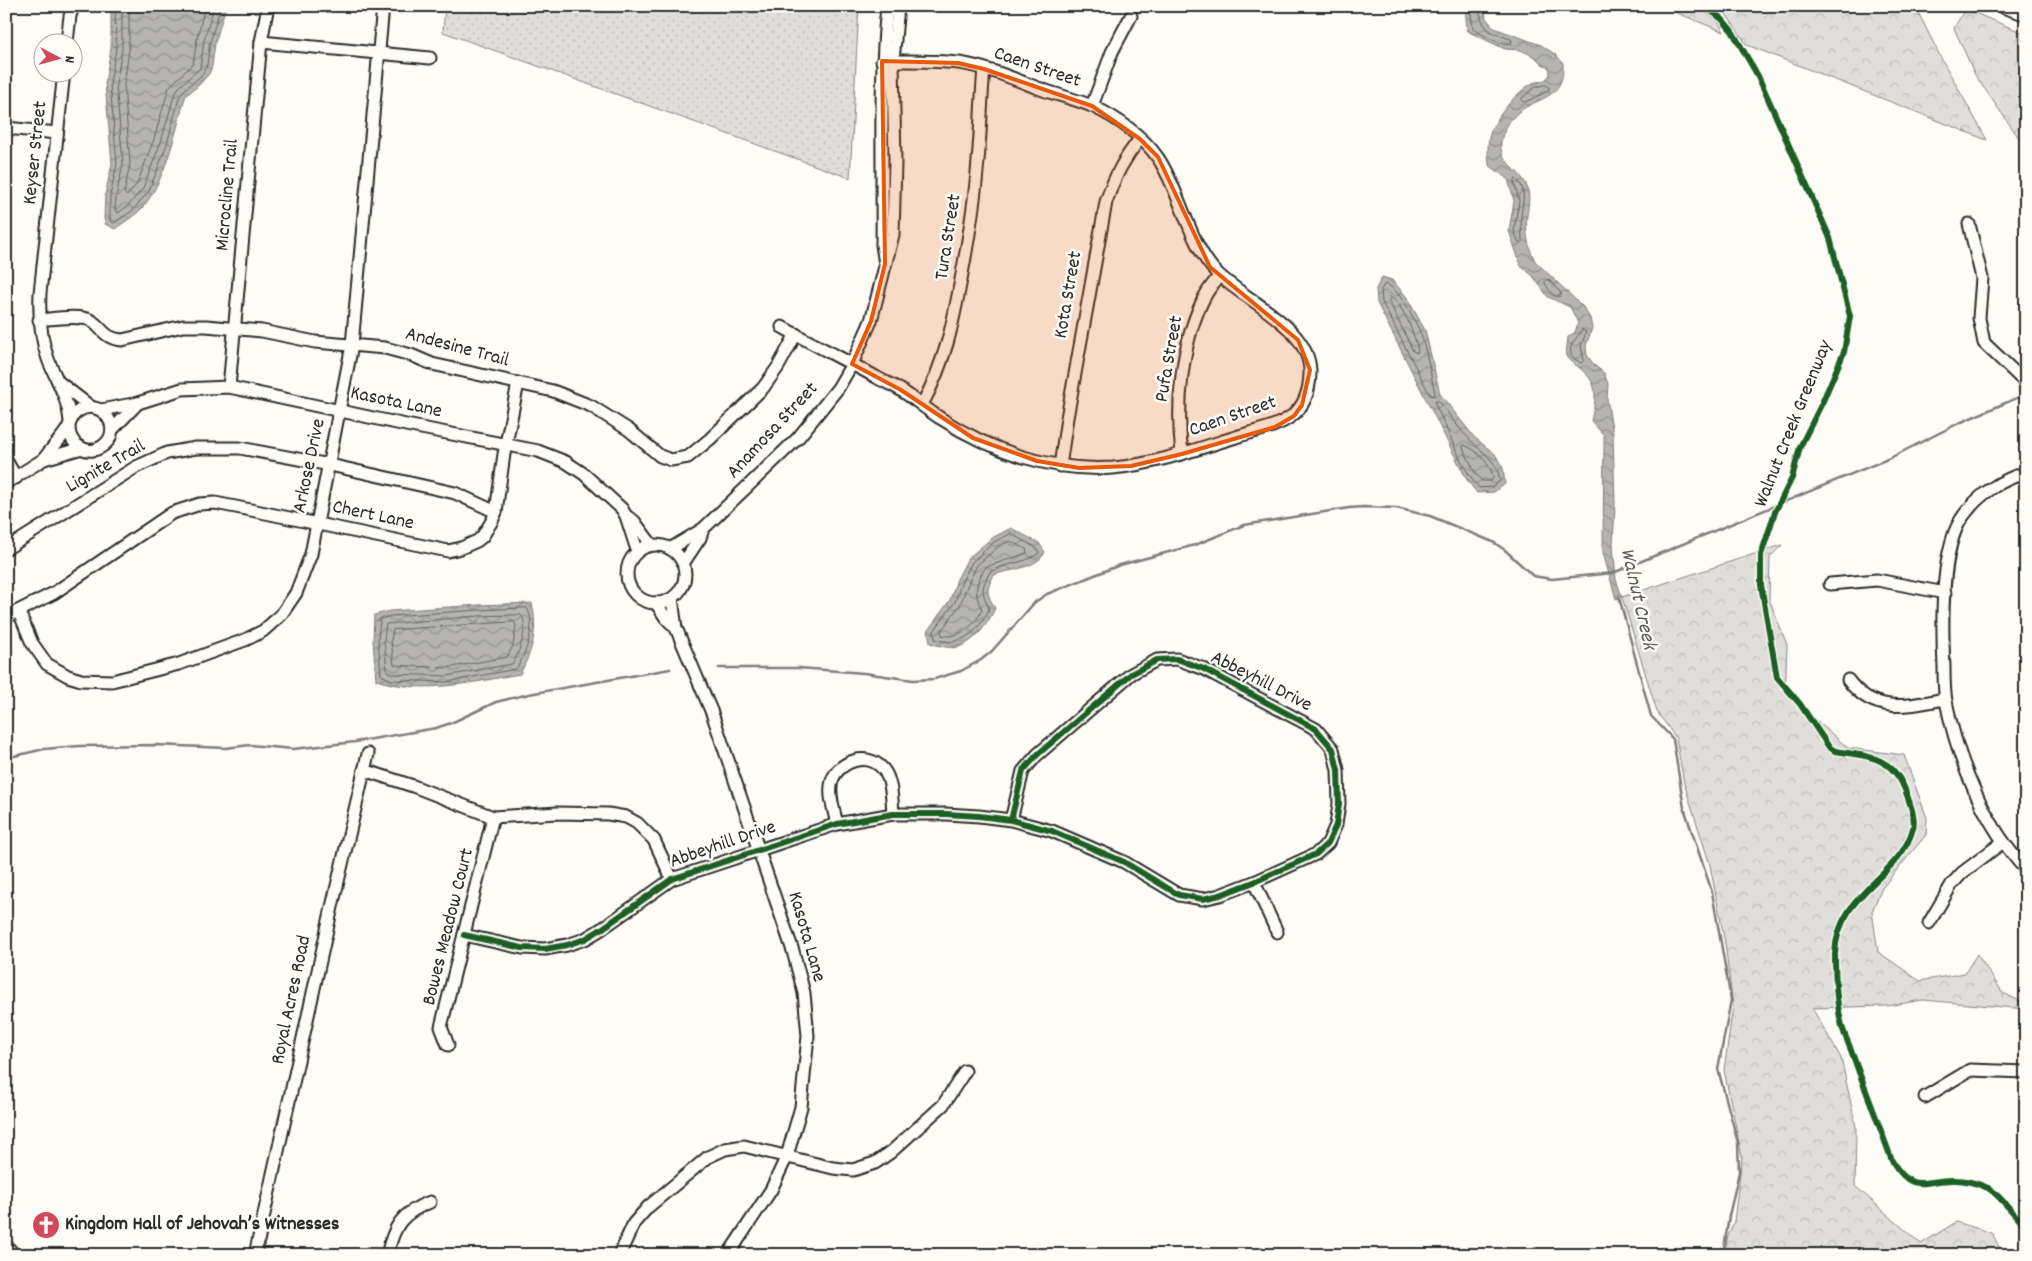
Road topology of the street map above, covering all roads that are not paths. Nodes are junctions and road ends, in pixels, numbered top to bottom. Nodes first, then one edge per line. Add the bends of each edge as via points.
1 (268, 6) edge
2 (383, 6) edge
3 (887, 6) edge
4 (898, 6) edge
5 (2004, 6) edge
6 (70, 9) edge
7 (2026, 14) edge
8 (1131, 16) dead end
9 (68, 32) edge
10 (261, 42) junction
11 (379, 54) junction
12 (430, 58) dead end
13 (888, 61) junction
14 (984, 69) junction
15 (63, 82) edge
16 (1092, 106) junction
17 (6, 128) edge
18 (57, 133) junction
19 (1140, 139) junction
20 (1968, 224) dead end
21 (1219, 276) junction
22 (40, 320) junction
23 (782, 327) dead end
24 (235, 329) junction
25 (796, 334) junction
26 (352, 345) junction
27 (852, 364) junction
28 (60, 383) junction
29 (2026, 383) edge
30 (518, 384) junction
31 (229, 387) junction
32 (138, 403) junction
33 (922, 405) junction
34 (96, 408) junction
35 (340, 411) junction
36 (70, 424) junction
37 (112, 430) junction
38 (506, 443) junction
39 (82, 448) junction
40 (1182, 454) junction
41 (44, 459) junction
42 (6, 460) edge
43 (330, 465) junction
44 (1060, 466) junction
45 (2026, 473) edge
46 (11, 481) edge
47 (496, 512) junction
48 (626, 516) junction
49 (317, 524) junction
50 (703, 529) junction
51 (651, 544) junction
52 (6, 549) edge
53 (670, 549) junction
54 (637, 550) junction
55 (684, 562) junction
56 (1830, 584) dead end
57 (1945, 593) junction
58 (672, 599) junction
59 (656, 603) junction
60 (19, 612) junction
61 (6, 616) edge
62 (676, 628) junction
63 (1848, 680) dead end
64 (1945, 699) junction
65 (368, 754) dead end
66 (364, 770) junction
67 (893, 814) junction
68 (494, 817) junction
69 (1011, 820) junction
70 (837, 824) junction
71 (2003, 842) junction
72 (759, 849) junction
73 (2026, 870) edge
74 (672, 879) junction
75 (1254, 882) junction
76 (1929, 923) dead end
77 (1277, 932) dead end
78 (464, 935) junction
79 (448, 1045) dead end
80 (965, 1071) dead end
81 (2026, 1072) edge
82 (1924, 1097) dead end
83 (787, 1156) junction
84 (430, 1202) dead end
85 (6, 1245) edge
86 (14, 1255) edge
87 (255, 1255) edge
88 (387, 1255) edge
89 (619, 1255) edge
90 (728, 1255) edge

1 - 10 street, Microcline Trail
2 - 11 street, Arkose Drive
3 - 13 street, Anamosa Street
4 - 13 street, Anamosa Street
5 - 7 main road
6 - 9 street
8 - 16 street via 1112,52
10 - 11 street
10 - 24 street, Microcline Trail
11 - 12 street
11 - 26 street, Arkose Drive
13 - 14 street, Caen Street via 958,63
13 - 27 street, Anamosa Street via 895,162 893,235 871,321
14 - 16 street, Caen Street
14 - 33 street, Tura Street via 973,216 955,312 939,370
15 - 18 street, Keyser Street
16 - 19 street, Caen Street
17 - 18 street
18 - 22 street, Keyser Street
19 - 21 street, Caen Street via 1158,157 1204,256
19 - 44 street, Kota Street via 1122,162 1106,202
20 - 29 street via 1982,278 1978,318 1984,344
21 - 40 street, Pufa Street via 1203,299 1193,322 1179,401
21 - 40 street, Caen Street via 1283,324 1298,340 1308,356 1309,387 1294,416 1275,427
22 - 24 street, Andesine Trail via 79,318 92,321 99,330 122,340 183,326
22 - 28 street, Keyser Street via 45,348
23 - 25 street, Caen Street
24 - 26 street, Andesine Trail
24 - 31 street, Microcline Trail
25 - 27 street, Caen Street
25 - 30 street, Andesine Trail via 763,388 688,457 672,460 660,456 623,426 591,406
26 - 30 street, Andesine Trail via 385,348 432,364
26 - 35 street, Arkose Drive
27 - 33 street, Caen Street
27 - 50 street, Anamosa Street via 820,413 798,438
28 - 34 street, Keyser Street
28 - 36 street, Keyser Street via 69,409
30 - 38 street, Chert Lane
31 - 32 street, Kasota Lane via 182,389
31 - 35 street, Kasota Lane
32 - 34 street, Kasota Lane
32 - 37 street, Kasota Lane
33 - 44 street, Caen Street via 973,438 1005,451
34 - 36 street, Kasota Lane via 78,411
34 - 37 street via 109,418
35 - 38 street, Kasota Lane
35 - 43 street, Arkose Drive
36 - 39 street via 71,437
36 - 41 street, Kasota Lane
37 - 39 street, Kasota Lane via 108,441 99,448
38 - 47 street, Chert Lane
38 - 48 street, Kasota Lane via 538,450 566,462 593,481
39 - 41 street, Kasota Lane
40 - 44 street, Caen Street via 1112,468
41 - 46 street, Kasota Lane
42 - 46 street
43 - 47 street, Lignite Trail via 455,493
43 - 49 street, Arkose Drive
43 - 52 street, Lignite Trail via 240,448 196,448 168,453 136,467
45 - 57 street via 1995,486 1964,515 1953,539
47 - 49 street, Chert Lane via 482,537 470,545 448,551
48 - 51 street, Kasota Lane via 634,521
48 - 54 street, Kasota Lane
49 - 60 street, Chert Lane via 215,504 172,512 54,593
49 - 60 street, Arkose Drive via 304,576 281,615 263,631 245,640 179,664 112,681 88,681 68,676 39,655
50 - 53 street, Anamosa Street
50 - 55 street, Anamosa Street
51 - 53 street
51 - 54 street
53 - 55 street
54 - 59 street via 628,563 630,588 634,595
55 - 58 street via 681,589
56 - 57 street via 1877,580
57 - 64 street
58 - 59 street
58 - 62 street, Kasota Lane
59 - 62 street, Kasota Lane
60 - 61 street, Chert Lane
62 - 72 street, Kasota Lane via 712,713
63 - 64 street via 1855,689 1883,705 1907,706
64 - 71 street via 1972,785
65 - 66 street, Royal Acres Road
66 - 68 street
66 - 87 street, Royal Acres Road
67 - 69 street, Abbeyhill Drive via 946,814
67 - 70 street, Abbeyhill Drive
67 - 70 street via 889,781 883,768 861,760 847,763 837,770 831,782
68 - 74 street via 557,813 626,817 654,840
68 - 78 street, Bowes Meadow Court
69 - 75 street, Abbeyhill Drive via 1088,845 1179,895 1202,899
69 - 75 street, Abbeyhill Drive via 1023,771 1037,755 1131,674 1157,660 1178,659 1204,669 1316,729 1334,749 1339,804 1336,825 1328,842 1316,854
70 - 72 street, Abbeyhill Drive
71 - 73 street
71 - 76 street via 1962,872
72 - 74 street, Abbeyhill Drive
72 - 83 street, Kasota Lane via 793,951 804,993 808,1036 801,1107
74 - 78 street, Abbeyhill Drive via 603,928 567,945 545,949 522,948
75 - 77 street
78 - 79 street, Bowes Meadow Court via 441,1027
80 - 83 street via 943,1105 875,1163 853,1170
81 - 82 street via 1970,1070
83 - 89 street via 744,1146 725,1149 708,1157 648,1206 634,1223
83 - 90 street, Kasota Lane via 771,1190
84 - 88 street via 414,1208 397,1225
85 - 86 street

